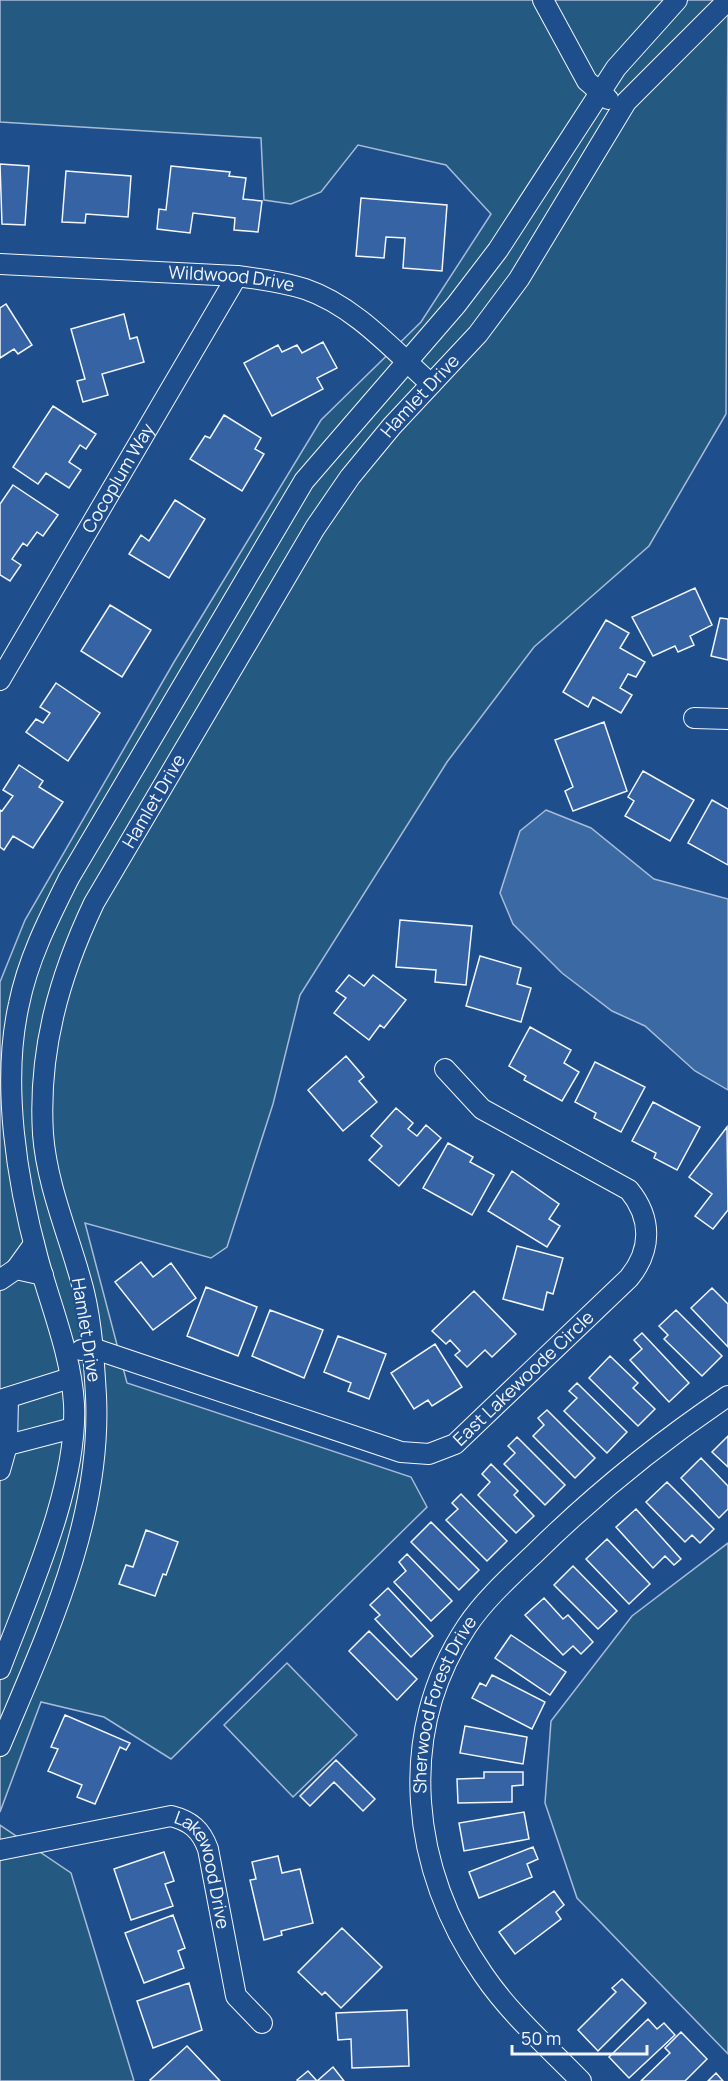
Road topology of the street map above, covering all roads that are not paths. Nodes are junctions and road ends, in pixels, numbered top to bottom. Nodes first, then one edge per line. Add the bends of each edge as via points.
1 (543, 0) edge
2 (677, 0) edge
3 (728, 0) edge
4 (599, 93) junction
5 (622, 109) junction
6 (0, 264) edge
7 (237, 276) junction
8 (406, 362) junction
9 (431, 384) junction
10 (0, 680) edge
11 (694, 718) dead end
12 (728, 719) edge
13 (445, 1069) dead end
14 (34, 1244) junction
15 (16, 1269) junction
16 (43, 1275) junction
17 (0, 1280) edge
18 (92, 1348) junction
19 (66, 1351) junction
20 (70, 1378) junction
21 (728, 1396) edge
22 (4, 1399) edge
23 (73, 1428) junction
24 (4, 1446) edge
25 (0, 1470) edge
26 (0, 1669) edge
27 (0, 1746) edge
28 (0, 1850) edge
29 (262, 2023) dead end
30 (581, 2081) edge

1 - 4 street via 587,81
2 - 4 street, Hamlet Drive via 616,68
3 - 5 street, Hamlet Drive
4 - 5 street
4 - 8 street, Hamlet Drive via 498,250
5 - 9 street, Hamlet Drive via 519,279 478,334
6 - 7 street, Wildwood Drive
7 - 8 street, Wildwood Drive via 274,281 334,302
7 - 10 street, Cocoplum Way
8 - 9 street, Wildwood Drive
8 - 14 street, Hamlet Drive via 304,481 69,878 40,937 18,1004 12,1076 15,1147
9 - 18 street, Hamlet Drive via 350,477 315,528 94,903 71,952 53,1010 43,1073 43,1136 55,1194 84,1293
11 - 12 street
13 - 18 street, East Lakewoode Circle via 482,1109 629,1190 644,1213 647,1227 644,1254 629,1278 455,1444 429,1454 401,1452
14 - 15 street
14 - 16 street, Hamlet Drive
15 - 16 street
15 - 17 street
16 - 19 street, Hamlet Drive
18 - 19 street, East Lakewoode Circle
18 - 27 street, Hamlet Drive via 96,1407 89,1502 75,1556
19 - 20 street, Hamlet Drive
20 - 22 street
20 - 23 street, Hamlet Drive
21 - 30 street, Sherwood Forest Drive via 678,1430 583,1507 473,1617 446,1661 425,1722 419,1800 428,1855 442,1897 483,1974
22 - 24 street
23 - 24 street
23 - 26 street, Hamlet Drive via 59,1501
24 - 25 street
28 - 29 street, Lakewood Drive via 171,1816 184,1819 203,1837 208,1849 236,1996

